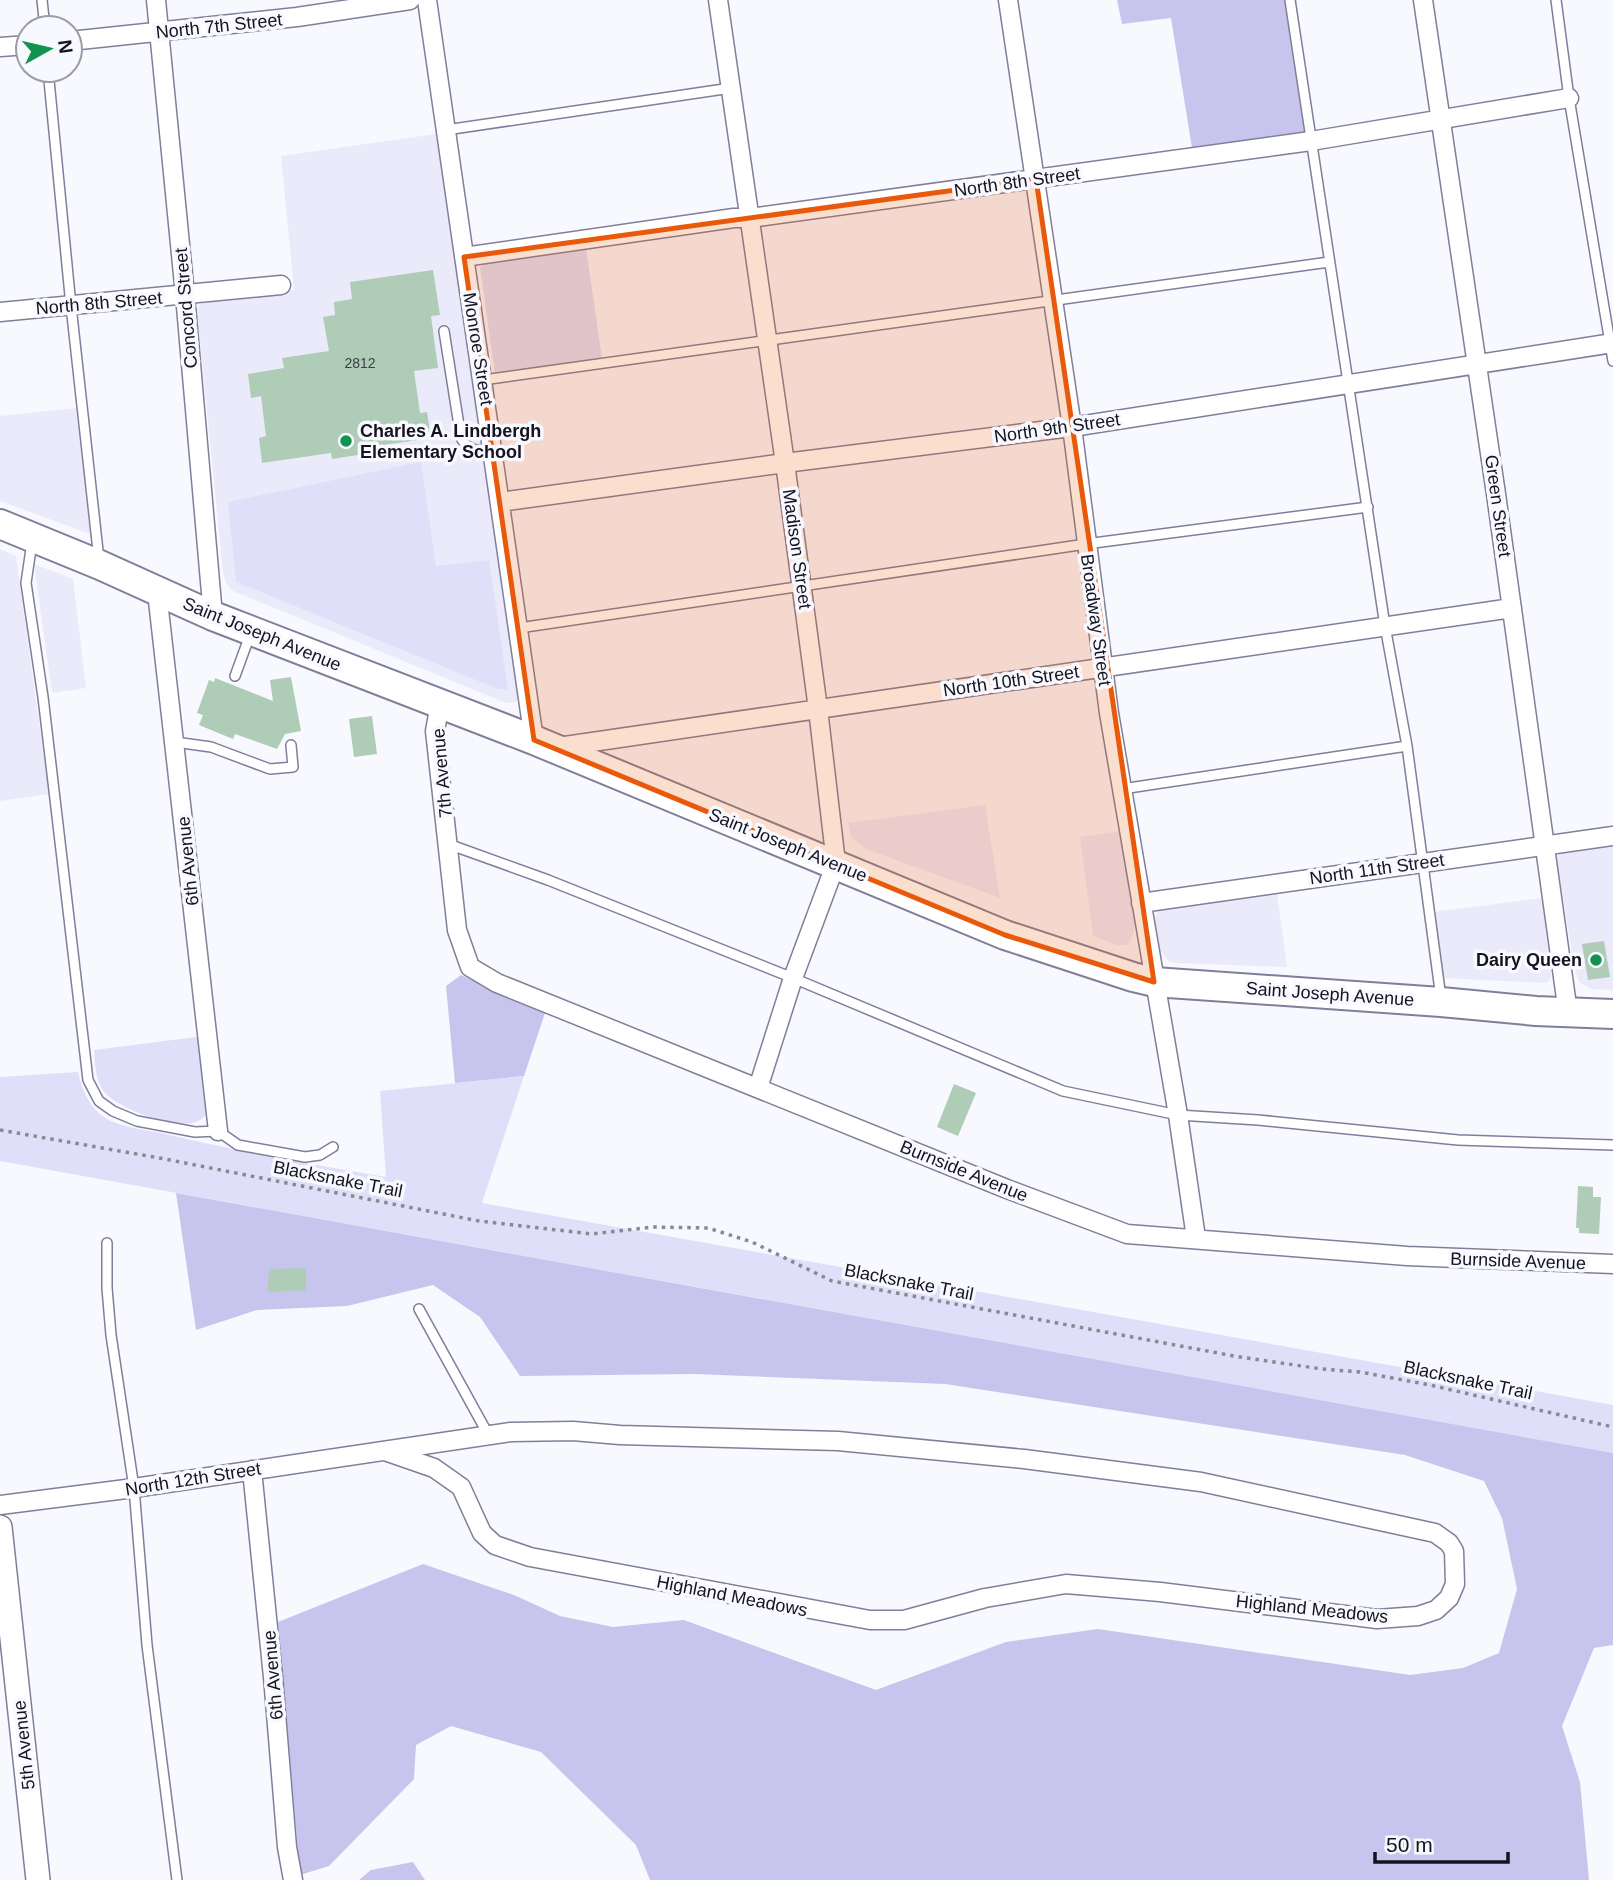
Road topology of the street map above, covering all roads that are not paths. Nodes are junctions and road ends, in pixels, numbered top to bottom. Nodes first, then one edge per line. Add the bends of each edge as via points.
1 (156, 0) edge
2 (410, 0) edge
3 (427, 0) edge
4 (718, 0) edge
5 (1008, 0) edge
6 (1290, 0) edge
7 (1423, 0) edge
8 (1556, 0) edge
9 (159, 33) junction
10 (84, 40) edge
11 (49, 84) edge
12 (731, 88) junction
13 (1569, 98) junction
14 (1440, 120) junction
15 (446, 130) junction
16 (1311, 141) junction
17 (1036, 179) junction
18 (750, 218) junction
19 (464, 257) junction
20 (1329, 262) junction
21 (281, 285) dead end
22 (185, 295) junction
23 (1054, 300) junction
24 (71, 306) junction
25 (0, 312) edge
26 (444, 331) dead end
27 (768, 340) junction
28 (1612, 349) edge
29 (1476, 363) junction
30 (483, 380) junction
31 (1348, 383) junction
32 (1072, 427) junction
33 (493, 450) junction
34 (785, 463) junction
35 (500, 502) junction
36 (1368, 507) junction
37 (0, 524) edge
38 (32, 538) junction
39 (1086, 544) junction
40 (100, 565) junction
41 (802, 586) junction
42 (158, 592) junction
43 (1512, 608) junction
44 (213, 616) junction
45 (1385, 626) junction
46 (519, 628) junction
47 (252, 631) junction
48 (1103, 667) junction
49 (235, 676) dead end
50 (440, 703) junction
51 (818, 709) junction
52 (175, 742) junction
53 (542, 744) junction
54 (291, 745) dead end
55 (1407, 746) junction
56 (1122, 789) junction
57 (1613, 836) edge
58 (448, 844) junction
59 (1545, 845) junction
60 (1421, 862) junction
61 (836, 863) junction
62 (1141, 903) junction
63 (793, 978) junction
64 (1154, 982) junction
65 (1441, 1002) junction
66 (1568, 1013) junction
67 (1613, 1014) edge
68 (758, 1088) junction
69 (1178, 1115) junction
70 (218, 1131) junction
71 (1613, 1145) edge
72 (333, 1147) dead end
73 (1196, 1238) junction
74 (107, 1243) dead end
75 (1613, 1264) edge
76 (419, 1309) dead end
77 (489, 1436) junction
78 (385, 1451) junction
79 (252, 1470) junction
80 (134, 1488) junction
81 (0, 1505) edge
82 (0, 1527) edge
83 (38, 1880) edge
84 (177, 1880) edge
85 (293, 1880) edge

1 - 9 street, Concord Street
2 - 9 street, North 7th Street
3 - 15 street, Monroe Street
4 - 12 street, Madison Street
5 - 17 street, Broadway Street
6 - 16 lane
7 - 14 street, Green Street
8 - 13 lane
9 - 10 street, North 7th Street
9 - 22 street, Concord Street
11 - 24 lane
12 - 15 lane
12 - 18 street, Madison Street
13 - 14 street, North 8th Street
13 - 28 lane
14 - 16 street, North 8th Street
14 - 29 street, Green Street
15 - 19 street, Monroe Street
16 - 17 street, North 8th Street
16 - 20 lane
17 - 18 street, North 8th Street
17 - 23 street, Broadway Street
18 - 19 street, North 8th Street
18 - 27 street, Madison Street
19 - 30 street, Monroe Street
20 - 23 lane
20 - 31 lane
21 - 22 street, North 8th Street
22 - 24 street, North 8th Street
22 - 44 street, Concord Street
23 - 27 lane
23 - 32 street, Broadway Street
24 - 25 street, North 8th Street
24 - 40 lane
26 - 33 lane via 461,438 475,451
27 - 30 lane
27 - 34 street, Madison Street
28 - 29 street, North 9th Street
29 - 31 street, North 9th Street
29 - 43 street, Green Street
30 - 33 street, Monroe Street
31 - 32 street, North 9th Street
31 - 36 lane
32 - 34 street, North 9th Street
32 - 39 street, Broadway Street
33 - 35 street, Monroe Street
34 - 35 street, North 9th Street
34 - 41 street, Madison Street
35 - 46 street, Monroe Street
36 - 39 lane
36 - 45 lane
37 - 38 main road, Saint Joseph Avenue
38 - 40 main road, Saint Joseph Avenue
38 - 70 lane via 26,583 88,1080 99,1101 137,1121 195,1132
39 - 41 lane
39 - 48 street, Broadway Street
40 - 42 main road, Saint Joseph Avenue
41 - 46 lane
41 - 51 street, Madison Street
42 - 44 main road, Saint Joseph Avenue
42 - 52 street, 6th Avenue
43 - 45 street, North 10th Street
43 - 59 street, Green Street
44 - 47 main road, Saint Joseph Avenue
45 - 48 street, North 10th Street
45 - 55 lane
46 - 53 street, Monroe Street
47 - 49 lane
47 - 50 main road, Saint Joseph Avenue
48 - 51 street, North 10th Street
48 - 56 street, Broadway Street
50 - 53 main road, Saint Joseph Avenue
50 - 58 street, 7th Avenue via 435,731
51 - 53 street, North 10th Street
51 - 61 street, Madison Street
52 - 54 lane via 211,747 270,769 293,767
52 - 70 street, 6th Avenue
53 - 61 main road, Saint Joseph Avenue
55 - 56 lane
55 - 60 lane
56 - 62 street, Broadway Street
57 - 59 street, North 11th Street
58 - 63 lane
58 - 68 street, Burnside Avenue via 457,930 465,957 476,973
59 - 60 street, North 11th Street
59 - 66 street, Green Street
60 - 62 street, North 11th Street
60 - 65 lane
61 - 63 street, Madison Street
61 - 64 main road, Saint Joseph Avenue via 1005,935
62 - 64 street, Broadway Street
63 - 68 street, Madison Street
63 - 69 lane via 1063,1091
64 - 65 main road, Saint Joseph Avenue
64 - 69 street, Broadway Street
65 - 66 main road, Saint Joseph Avenue
66 - 67 main road, Saint Joseph Avenue
68 - 73 street, Burnside Avenue via 1127,1234
69 - 71 lane via 1458,1140
69 - 73 street, Broadway Street
70 - 72 lane via 237,1144 305,1157
73 - 75 street, Burnside Avenue via 1407,1256
74 - 80 lane via 111,1335
76 - 77 lane
77 - 78 street, Highland Meadows
77 - 78 street, Highland Meadows via 573,1431 838,1441 1201,1482 1436,1533 1454,1550 1455,1584 1436,1610 1377,1619 1066,1584 985,1598 904,1620 870,1620 530,1558 495,1545 482,1534 461,1487 434,1468
78 - 79 street, North 12th Street
79 - 80 street, North 12th Street
79 - 85 street, 6th Avenue
80 - 81 street, North 12th Street
80 - 84 lane via 147,1645
82 - 83 street, 5th Avenue

